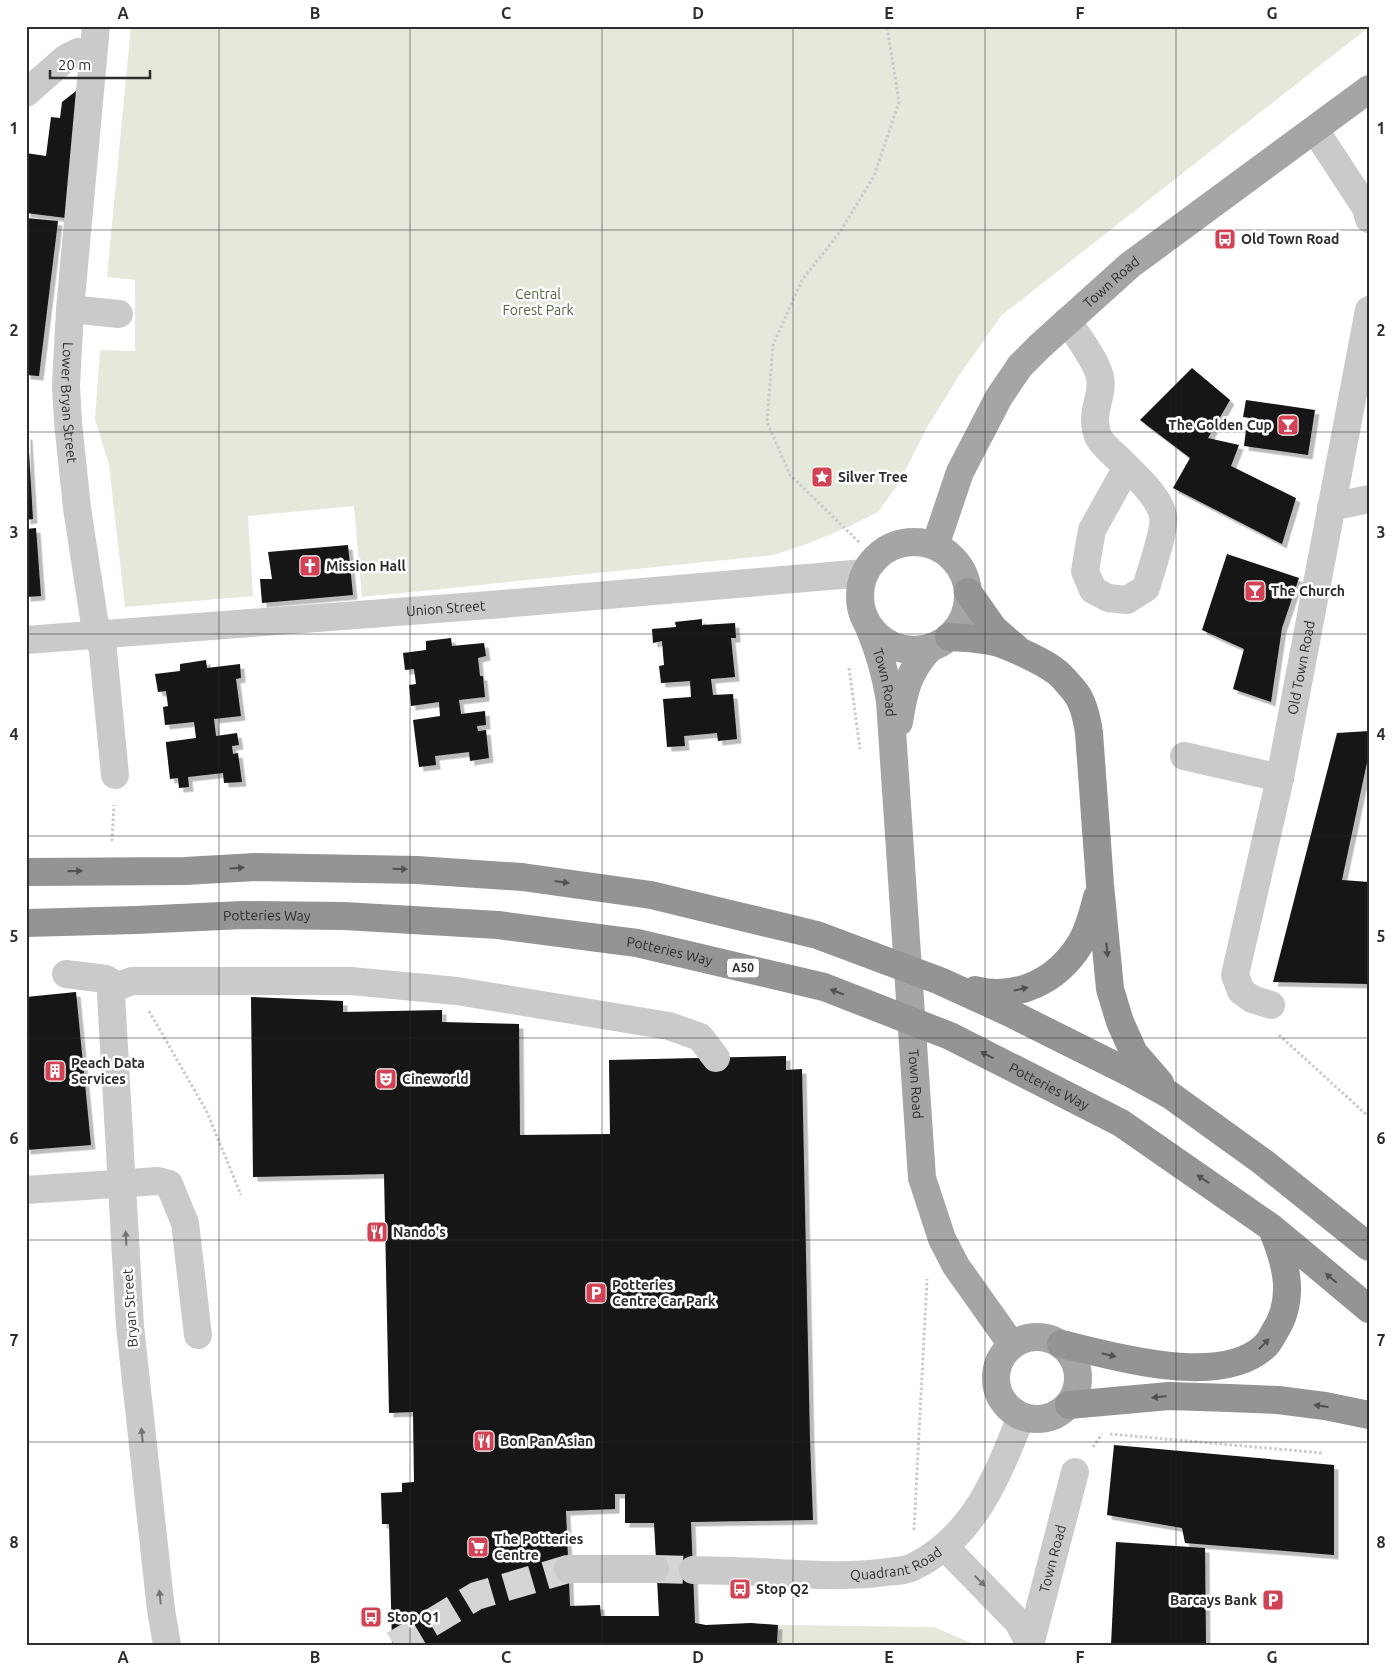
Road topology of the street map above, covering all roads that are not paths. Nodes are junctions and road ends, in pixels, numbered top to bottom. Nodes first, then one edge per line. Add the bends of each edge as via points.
1 (95, 39) edge
2 (1369, 88) edge
3 (26, 93) edge
4 (1315, 130) junction
5 (1369, 219) edge
6 (70, 309) junction
7 (1369, 310) edge
8 (119, 314) dead end
9 (1067, 321) junction
10 (1127, 467) dead end
11 (1369, 499) edge
12 (1331, 507) junction
13 (935, 546) junction
14 (870, 565) junction
15 (968, 592) junction
16 (870, 626) junction
17 (98, 635) junction
18 (26, 640) edge
19 (939, 642) junction
20 (1029, 657) junction
21 (1184, 756) dead end
22 (115, 775) dead end
23 (1280, 778) junction
24 (898, 811) junction
25 (26, 872) edge
26 (1100, 884) junction
27 (26, 923) edge
28 (66, 974) dead end
29 (940, 981) junction
30 (125, 984) junction
31 (1265, 1004) road end
32 (716, 1058) dead end
33 (1170, 1095) junction
34 (123, 1184) junction
35 (26, 1190) edge
36 (1272, 1228) junction
37 (1369, 1247) edge
38 (1369, 1309) edge
39 (198, 1335) dead end
40 (1061, 1344) junction
41 (1012, 1345) junction
42 (1069, 1405) junction
43 (1369, 1415) edge
44 (1021, 1416) junction
45 (1075, 1472) dead end
46 (945, 1547) junction
47 (568, 1569) tunnel mouth
48 (654, 1569) tunnel mouth
49 (693, 1570) tunnel mouth
50 (1030, 1644) edge
51 (168, 1645) edge

1 - 3 street via 66,58
1 - 6 street, Lower Bryan Street
2 - 4 main road, Town Road
4 - 5 street via 1366,208
4 - 9 main road, Town Road via 1130,264
6 - 8 street
6 - 17 street, Lower Bryan Street via 66,386 68,422 77,508
7 - 12 street, Old Town Road
9 - 10 street via 1100,377 1094,416 1099,438
9 - 13 main road, Town Road via 1020,366 999,397 960,472
11 - 12 street
12 - 23 street, Old Town Road
13 - 14 main road via 925,542 903,542 884,551
13 - 15 main road via 958,564
14 - 16 main road via 860,600
14 - 17 street, Union Street via 503,604
15 - 19 main road via 964,617 954,632
15 - 20 highway via 994,629
16 - 19 main road via 886,642 896,646 918,650
16 - 24 main road, Town Road via 887,681
17 - 18 street, Union Street
17 - 22 street, Lower Bryan Street via 103,651
19 - 20 highway via 968,638 999,643
19 - 24 main road, Town Road via 917,662 901,709
20 - 26 highway via 1056,671 1076,693 1087,718
21 - 23 street
23 - 31 street, Old Town Road via 1234,975 1240,991
24 - 41 main road, Town Road via 922,1178 942,1239 956,1266
25 -> 29 highway via 256,867 417,870 522,877 651,895 729,913 817,935
29 -> 26 highway via 982,992 1005,993 1044,981 1070,959 1081,943
26 -> 33 highway via 1110,989 1120,1022 1134,1053
36 -> 27 highway, Potteries Way / A50 via 1121,1123 950,1036 824,988 637,943 498,926 344,916
28 - 30 street
29 - 33 highway via 1019,1017
30 - 32 street via 350,981 457,991 669,1026 700,1037
30 - 34 street, Bryan Street via 111,995
33 - 37 highway via 1262,1162
34 - 35 street
34 - 39 street via 158,1181 169,1184 185,1223
51 -> 34 street, Bryan Street via 161,1610 130,1326
38 -> 36 highway, Potteries Way / A50
40 -> 36 highway via 1146,1363 1181,1367 1213,1367 1244,1360 1265,1346 1280,1323 1286,1301 1286,1270
40 - 41 main road via 1037,1336
40 - 42 main road via 1071,1354 1079,1379
41 - 44 main road via 996,1369 996,1383 1008,1408
43 -> 42 highway via 1278,1400 1170,1396
42 - 44 main road via 1047,1419 1033,1420
44 - 46 street, Quadrant Road via 990,1490 966,1525
45 - 50 street, Town Road
46 - 49 street, Quadrant Road via 912,1568 875,1574
46 -> 50 street via 1018,1622
47 - 48 street

